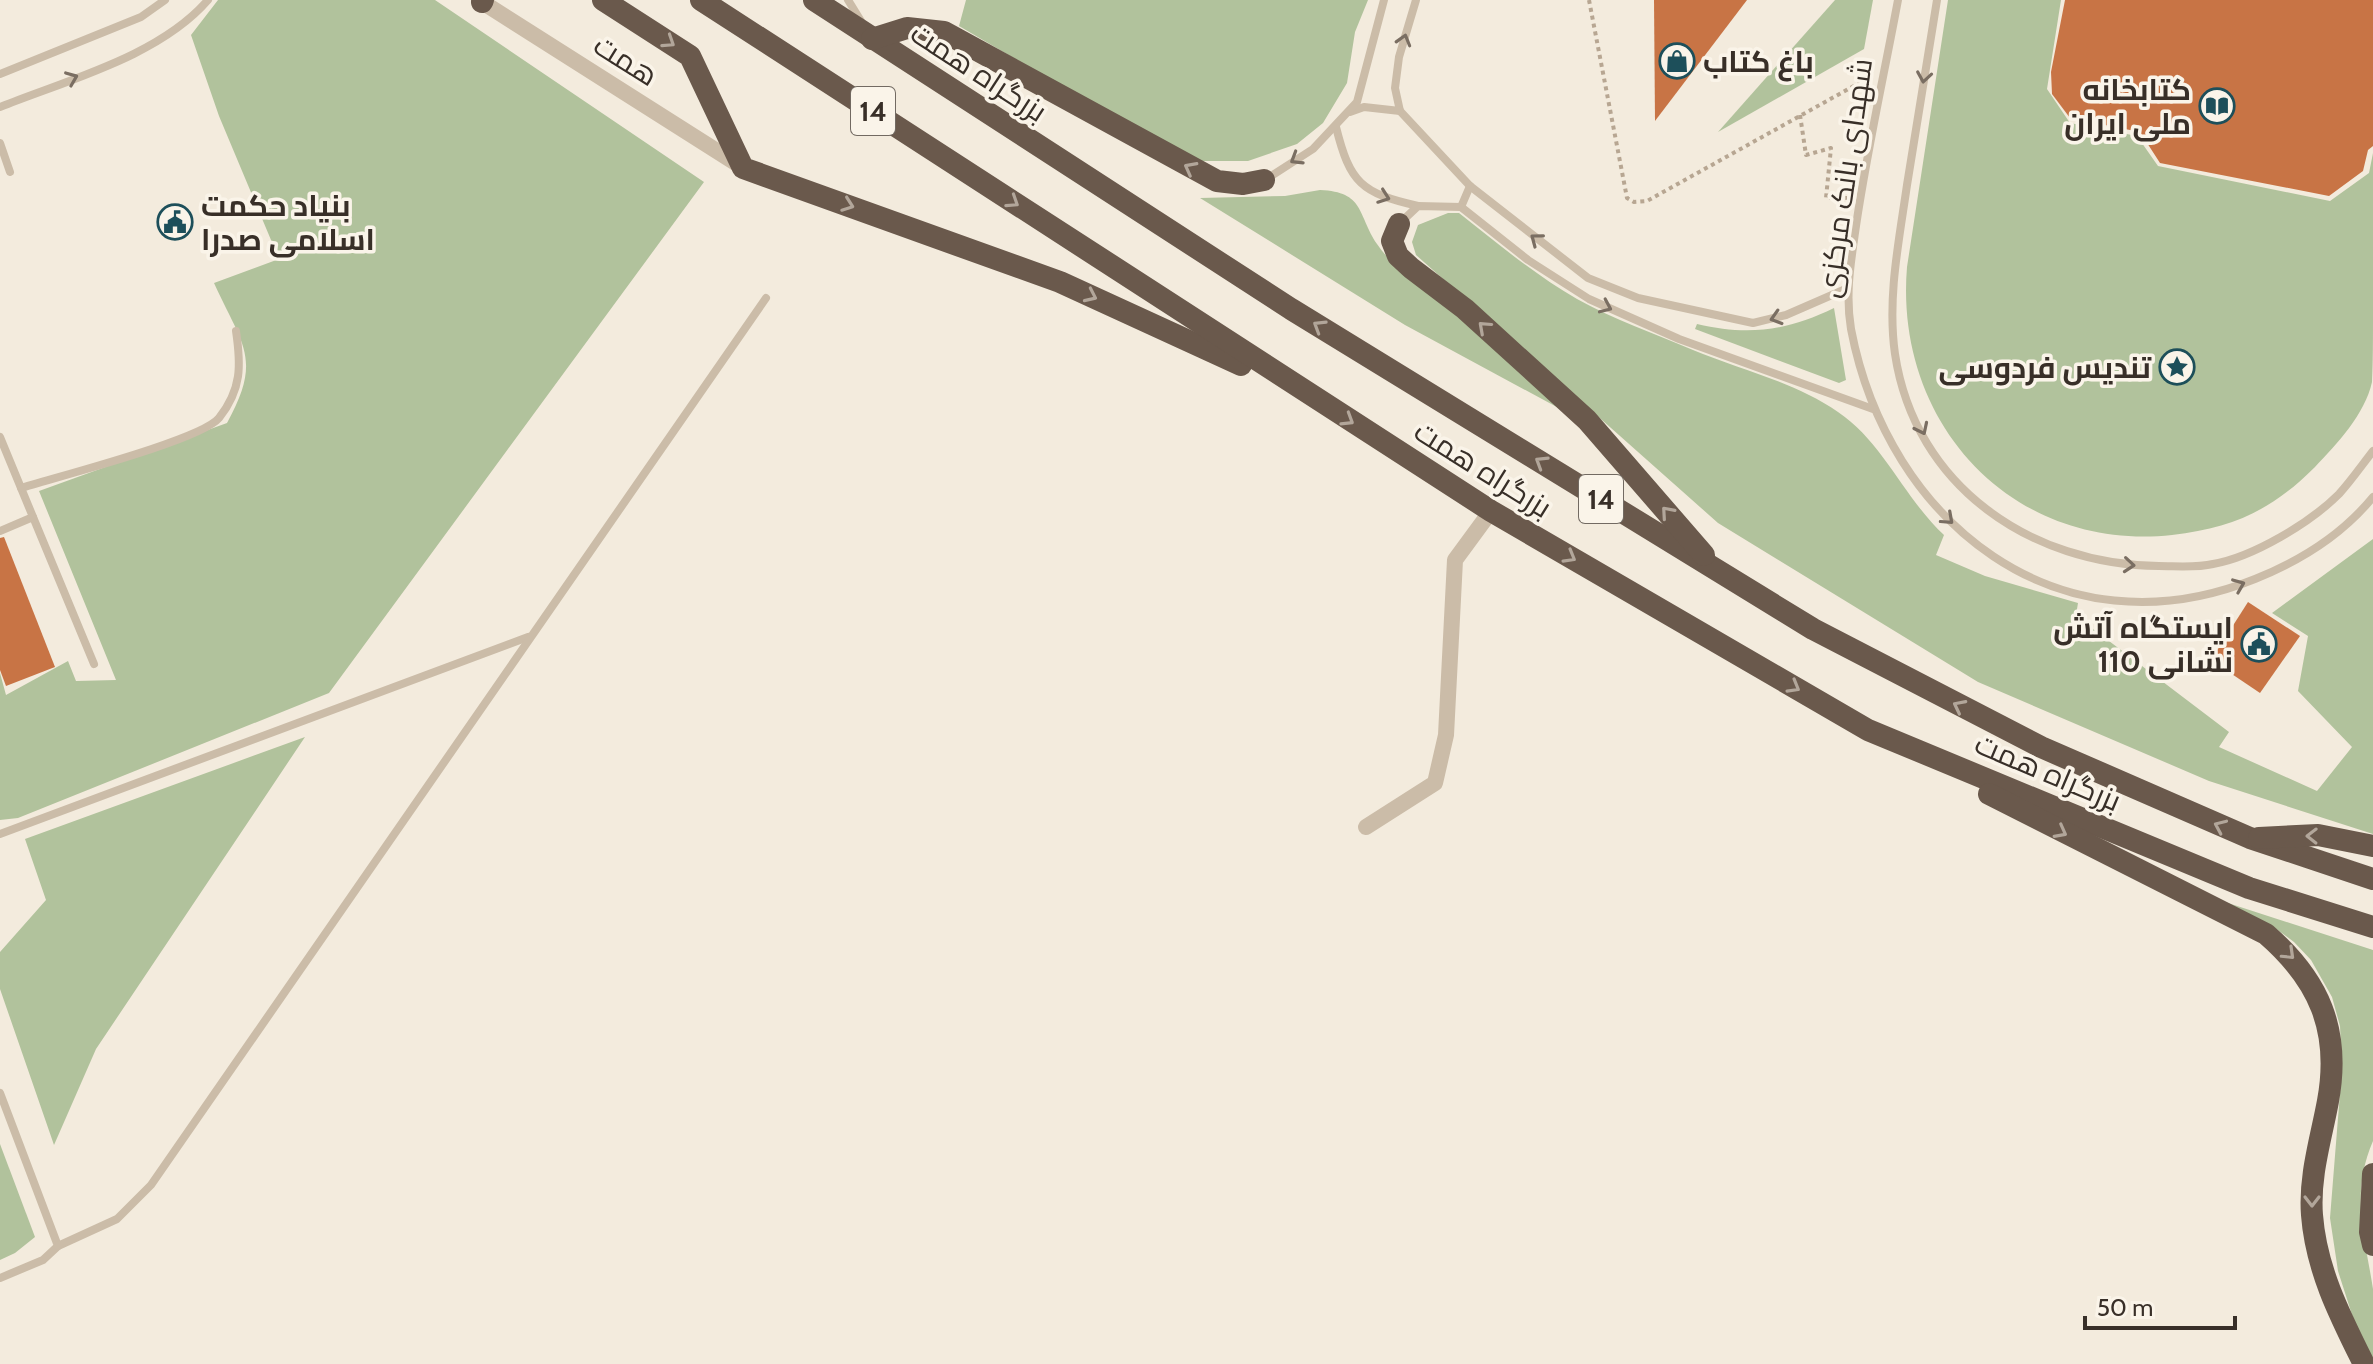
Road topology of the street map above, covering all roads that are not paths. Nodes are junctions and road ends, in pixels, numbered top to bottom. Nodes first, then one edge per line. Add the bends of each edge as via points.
1 (165, 0) edge
2 (208, 0) edge
3 (603, 0) edge
4 (701, 0) edge
5 (814, 0) edge
6 (848, 0) edge
7 (1384, 0) edge
8 (1416, 0) edge
9 (1898, 0) edge
10 (1937, 0) edge
11 (481, 1) edge
12 (872, 39) junction
13 (0, 74) edge
14 (0, 107) edge
15 (1400, 111) junction
16 (1350, 112) junction
17 (1336, 127) junction
18 (0, 143) edge
19 (743, 168) junction
20 (10, 172) dead end
21 (1264, 180) joint
22 (1470, 186) junction
23 (1418, 206) junction
24 (1461, 207) junction
25 (1399, 224) joint
26 (1848, 288) junction
27 (766, 298) dead end
28 (236, 331) dead end
29 (1311, 397) junction
30 (1873, 409) junction
31 (0, 437) edge
32 (2373, 451) edge
33 (21, 488) junction
34 (2373, 497) edge
35 (1491, 511) junction
36 (33, 517) junction
37 (0, 531) edge
38 (1718, 571) junction
39 (529, 636) junction
40 (94, 664) dead end
41 (1868, 730) junction
42 (1366, 827) dead end
43 (0, 834) edge
44 (2250, 838) junction
45 (2373, 846) edge
46 (2373, 879) edge
47 (2373, 927) edge
48 (0, 1093) edge
49 (2373, 1174) edge
50 (2373, 1245) edge
51 (58, 1246) junction
52 (0, 1278) edge
53 (2364, 1364) edge

1 - 13 lane via 141,17
14 -> 2 lane via 156,44
3 -> 19 highway via 690,56
4 -> 29 highway, بزرگراه همت / 14
5 - 12 highway, بزرگراه همت / 14
6 - 12 lane
7 - 16 lane via 1367,71
15 -> 8 lane via 1395,88 1399,57
9 - 26 lane, شهدای بانک مرکزی
10 -> 32 lane, شهدای بانک مرکزی via 1894,268 1895,356 1922,431 1964,490 2016,532 2081,558 2129,566 2214,564 2281,537 2338,495
11 - 19 street, همت
21 -> 12 highway via 1217,181 944,32 907,28
38 -> 12 highway, بزرگراه همت / 14 via 1291,309
15 - 16 lane via 1364,107
15 - 22 lane
16 - 17 lane
17 -> 21 lane via 1313,149
17 -> 23 lane via 1352,177 1383,198
18 - 20 lane
19 -> 29 highway via 1060,282
22 - 24 lane
26 -> 22 lane via 1753,323 1638,298 1588,278
23 - 24 lane
23 - 25 lane
24 -> 30 lane via 1589,299 1679,339
38 -> 25 highway via 1587,420 1398,256 1392,241
26 - 30 lane, شهدای بانک مرکزی via 1852,330
27 - 39 lane
28 - 33 lane via 241,368 217,421
29 -> 35 highway, بزرگراه همت / 14
30 -> 34 lane, شهدای بانک مرکزی via 1930,503 1989,556 2062,591 2140,603 2221,592 2295,562 2358,516
31 - 33 lane
33 - 36 lane
35 -> 41 highway, بزرگراه همت / 14
35 - 42 street via 1455,560 1446,735 1435,783
36 - 37 lane
36 - 40 lane
44 -> 38 highway, بزرگراه همت / 14 via 2041,747 1813,629
39 - 43 lane
39 - 51 lane via 151,1185 117,1219
41 - 47 highway, بزرگراه همت / 14 via 2249,888
41 -> 53 highway via 2233,916 2266,934 2296,960 2317,991 2331,1068 2311,1191 2317,1251
45 -> 44 highway via 2318,835
44 - 46 highway, بزرگراه همت / 14
48 - 51 lane
49 - 50 highway
51 - 52 lane via 43,1260

